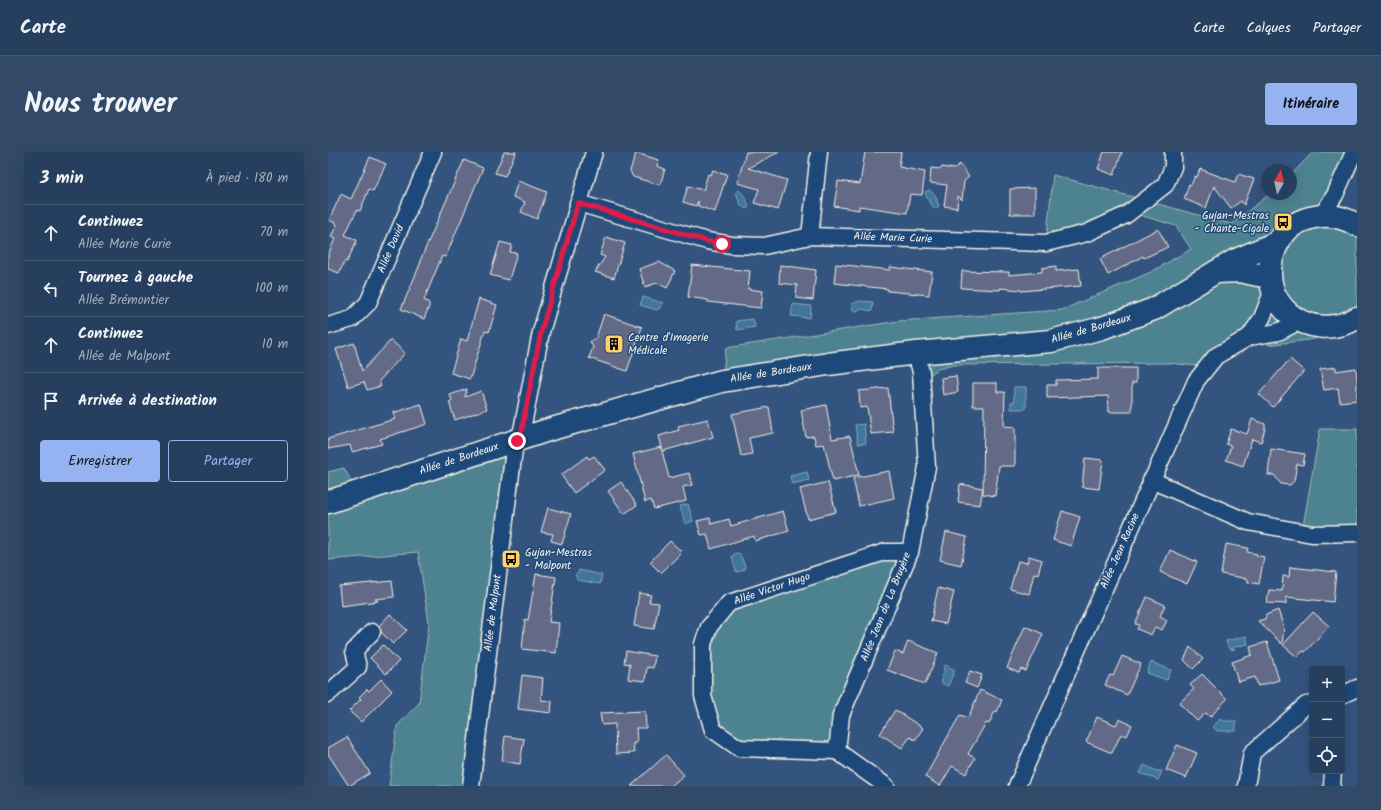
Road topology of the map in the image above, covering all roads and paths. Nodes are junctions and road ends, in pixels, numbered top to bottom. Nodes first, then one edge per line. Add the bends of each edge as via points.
1 (433, 152) edge
2 (594, 152) edge
3 (819, 152) edge
4 (1173, 152) edge
5 (1354, 152) edge
6 (578, 203) junction
7 (1322, 215) junction
8 (1357, 225) edge
9 (810, 236) junction
10 (1278, 242) junction
11 (1215, 272) junction
12 (1271, 283) junction
13 (1300, 321) junction
14 (1354, 323) edge
15 (328, 326) edge
16 (1249, 337) junction
17 (916, 353) junction
18 (517, 441) junction
19 (1151, 480) junction
20 (328, 502) edge
21 (1357, 533) edge
22 (910, 552) junction
23 (372, 632) dead end
24 (1357, 688) edge
25 (328, 694) edge
26 (1345, 694) edge
27 (1309, 704) edge
28 (837, 751) junction
29 (1333, 774) edge
30 (471, 786) edge
31 (886, 786) edge
32 (1017, 786) edge
33 (1246, 786) edge
34 (1332, 786) edge

1 - 15 street, Allée David via 368,303 352,319
2 - 6 street, Allée de Malpont
3 - 9 street
4 - 9 street, Allée Marie Curie via 1173,167 1164,185 1126,215 1087,233 1046,243
5 - 7 street via 1336,195
6 - 9 street, Allée Marie Curie via 707,241 732,245 764,246
6 - 18 street, Allée de Malpont via 541,332 522,430
7 - 8 main road via 1350,220
7 - 10 main road via 1304,219 1292,226
10 - 11 main road, Allée de Bordeaux via 1254,251
10 - 12 main road via 1271,259
11 - 12 main road, Allée de Bordeaux via 1240,271 1258,275
11 - 17 main road, Allée de Bordeaux via 1154,309 1102,328 1051,341
12 - 13 main road via 1281,305
12 - 16 street, Allée Jean Racine via 1262,318
13 - 14 main road via 1315,326 1332,327
13 - 16 street, Allée Jean Racine via 1278,332
16 - 19 street, Allée Jean Racine via 1216,356 1196,381
17 - 18 main road, Allée de Bordeaux via 722,381
17 - 22 street, Allée Jean de La Bruyère via 921,372 927,467
18 - 20 main road, Allée de Bordeaux
18 - 30 street, Allée de Malpont
19 - 21 street via 1248,522 1312,534
19 - 32 street, Allée Jean Racine
22 - 28 street, Allée Jean de La Bruyère via 841,715
22 - 28 street, Allée Victor Hugo via 885,552 729,603 709,627 702,644 703,696 713,730 739,748
23 - 25 street via 354,651 358,668
24 - 26 street
27 - 33 street via 1252,753
28 - 31 street
29 - 34 street

